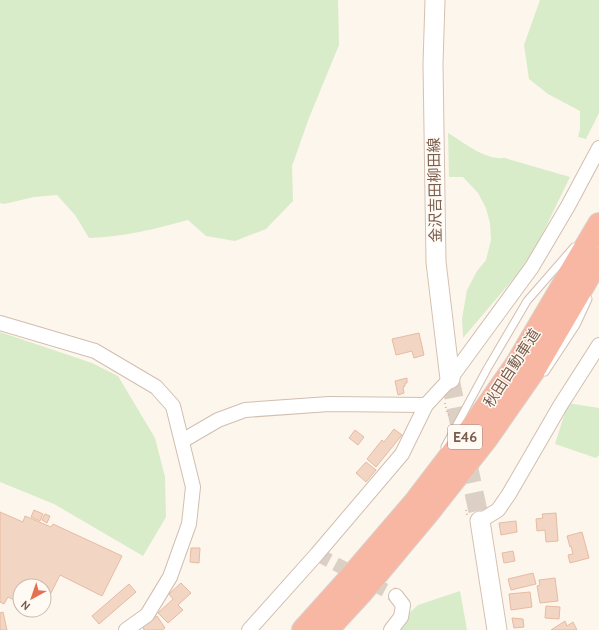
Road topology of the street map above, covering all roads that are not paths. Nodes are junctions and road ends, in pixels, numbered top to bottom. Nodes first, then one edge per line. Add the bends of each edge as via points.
1 (435, 0) edge
2 (599, 148) edge
3 (599, 219) edge
4 (599, 224) edge
5 (598, 270) edge
6 (590, 292) dead end
7 (0, 323) edge
8 (599, 345) edge
9 (542, 377) dead end
10 (450, 379) junction
11 (524, 400) dead end
12 (426, 405) junction
13 (182, 441) junction
14 (442, 453) dead end
15 (438, 460) dead end
16 (422, 508) junction
17 (480, 521) joint
18 (396, 596) tunnel mouth
19 (126, 630) edge
20 (249, 630) edge
21 (303, 630) edge
22 (327, 630) edge
23 (391, 630) edge
24 (498, 630) edge

1 - 10 main road, 金沢吉田柳田線 via 433,64 436,262
2 - 10 street via 532,267
3 - 14 lane via 527,301
4 - 16 highway, 秋田自動車道 / E46 via 517,364 473,426
5 - 16 highway, 秋田自動車道 / E46 via 487,438
6 - 9 lane via 576,325
7 - 13 street via 95,351 156,386 172,406
8 - 17 street via 509,494 498,510
10 - 12 street
11 - 16 lane via 509,414 493,442
12 - 13 street via 329,404 245,410 218,420
12 - 20 street via 402,454
13 - 19 street via 193,487 189,524 166,584 147,615
15 - 16 lane
16 - 21 highway, 秋田自動車道 / E46 via 348,580
16 - 22 highway, 秋田自動車道 / E46 via 362,592
17 - 24 main road
18 - 23 street via 403,605 401,617

